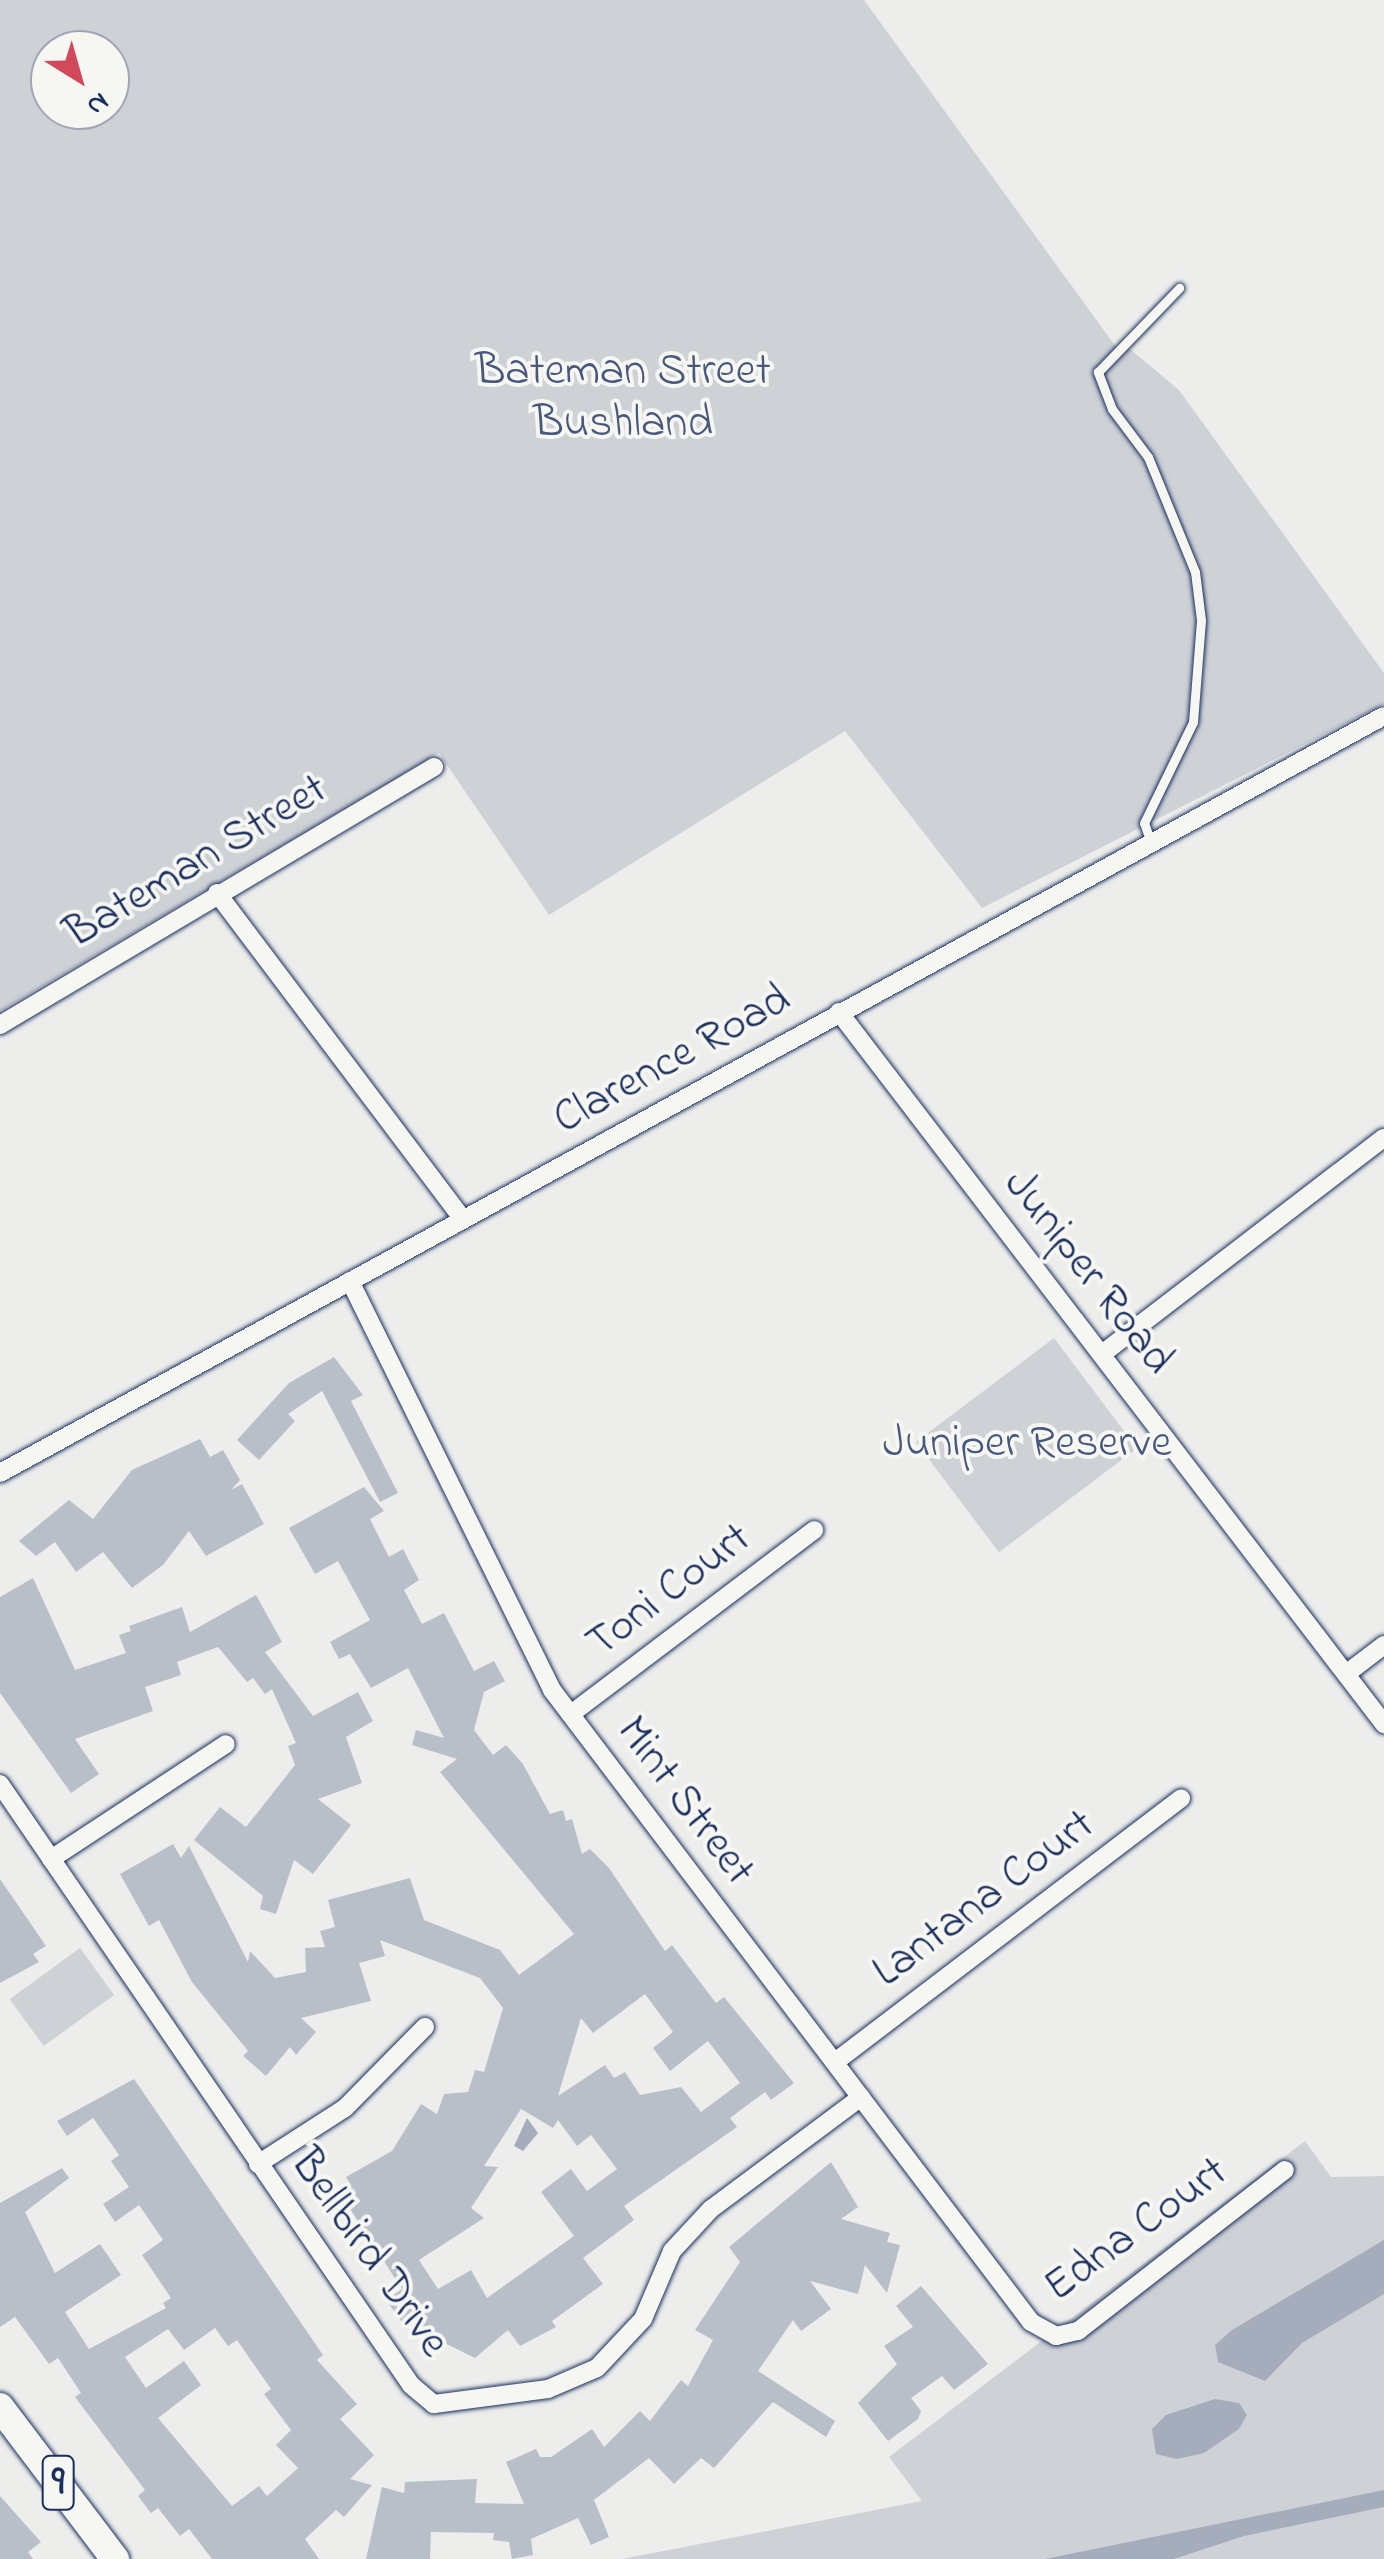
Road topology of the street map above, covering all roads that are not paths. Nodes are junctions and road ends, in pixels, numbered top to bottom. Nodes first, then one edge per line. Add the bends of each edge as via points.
1 (1179, 288) dead end
2 (1384, 716) edge
3 (434, 767) dead end
4 (1150, 840) junction
5 (217, 893) junction
6 (839, 1012) junction
7 (0, 1025) edge
8 (1384, 1138) edge
9 (462, 1220) junction
10 (350, 1281) junction
11 (1102, 1354) junction
12 (0, 1472) edge
13 (814, 1530) dead end
14 (1384, 1645) edge
15 (1346, 1674) junction
16 (571, 1714) junction
17 (1384, 1724) edge
18 (226, 1744) dead end
19 (0, 1784) edge
20 (1181, 1798) dead end
21 (52, 1859) junction
22 (426, 2027) dead end
23 (835, 2062) junction
24 (861, 2097) junction
25 (258, 2164) junction
26 (1285, 2170) dead end
27 (1031, 2322) joint
28 (0, 2407) edge
29 (115, 2559) edge

1 - 4 lane via 1098,372 1112,409 1148,457 1195,572 1199,604 1200,685 1193,722 1144,823
2 - 4 street, Clarence Road
3 - 5 street, Bateman Street
4 - 6 street, Clarence Road
5 - 7 street, Bateman Street
5 - 9 street
6 - 9 street, Clarence Road
6 - 11 street, Juniper Road
8 - 11 street
9 - 10 street, Clarence Road
10 - 12 street, Clarence Road
10 - 16 street, Mint Street via 552,1690
11 - 15 street, Juniper Road
13 - 16 street, Toni Court
14 - 15 street
15 - 17 street, Juniper Road
16 - 23 street, Mint Street
18 - 21 street
19 - 21 street, Bellbird Drive
20 - 23 street, Lantana Court
21 - 25 street, Bellbird Drive
22 - 25 street via 345,2108
23 - 24 street, Mint Street
24 - 25 street, Bellbird Drive via 711,2210 672,2251 644,2319 597,2368 548,2389 476,2402 434,2404 411,2385
24 - 27 street, Mint Street
26 - 27 street, Edna Court via 1078,2331 1056,2336
28 - 29 main road, 9

